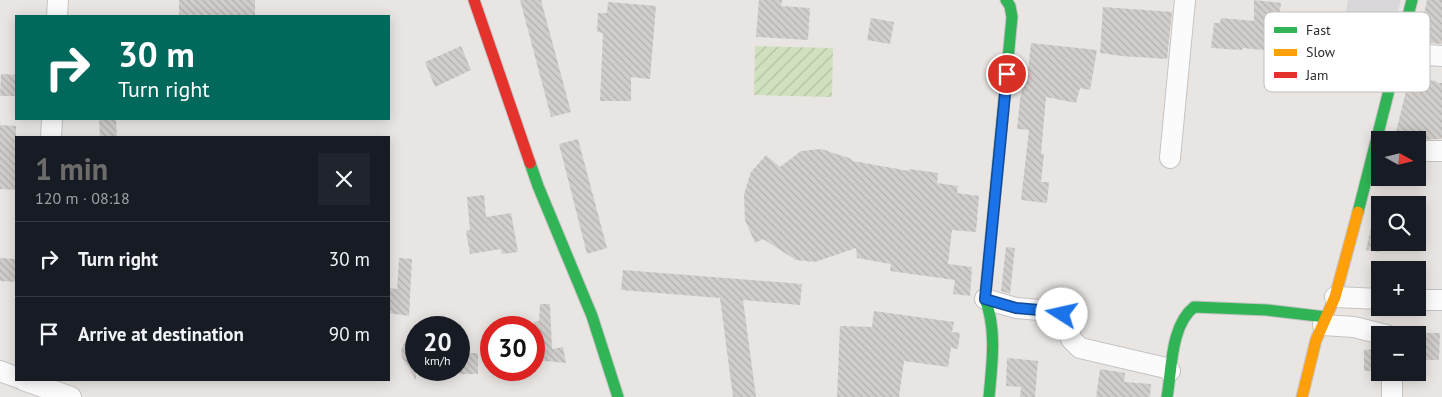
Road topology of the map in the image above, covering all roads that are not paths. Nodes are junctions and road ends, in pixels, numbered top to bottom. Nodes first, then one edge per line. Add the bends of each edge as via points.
1 (58, 0) edge
2 (474, 0) edge
3 (1006, 0) edge
4 (1185, 0) edge
5 (57, 15) edge
6 (1391, 92) edge
7 (52, 120) edge
8 (1382, 131) edge
9 (51, 136) edge
10 (1426, 151) edge
11 (1442, 151) edge
12 (1170, 158) dead end
13 (1371, 173) edge
14 (1335, 296) junction
15 (1371, 298) edge
16 (985, 299) junction
17 (1426, 300) edge
18 (1442, 300) edge
19 (1324, 321) junction
20 (1371, 331) edge
21 (0, 371) edge
22 (1170, 371) junction
23 (15, 377) edge
24 (1392, 381) edge
25 (33, 382) edge
26 (71, 397) edge
27 (618, 397) edge
28 (989, 397) edge
29 (1167, 397) edge
30 (1302, 397) edge
31 (1392, 397) edge

1 - 5 street
2 - 27 street via 538,186 592,316
3 - 16 street via 1012,17
4 - 12 street
6 - 8 street
7 - 9 street
10 - 11 street
13 - 14 street
14 - 15 street
14 - 19 street
16 - 22 street via 1016,308 1062,314 1068,320 1071,339 1080,348
16 - 28 street via 990,307 993,345
17 - 18 street
19 - 20 street
19 - 22 street via 1267,310 1194,308 1184,317 1180,327
19 - 30 street
21 - 23 street
22 - 29 street
24 - 31 street
25 - 26 street

